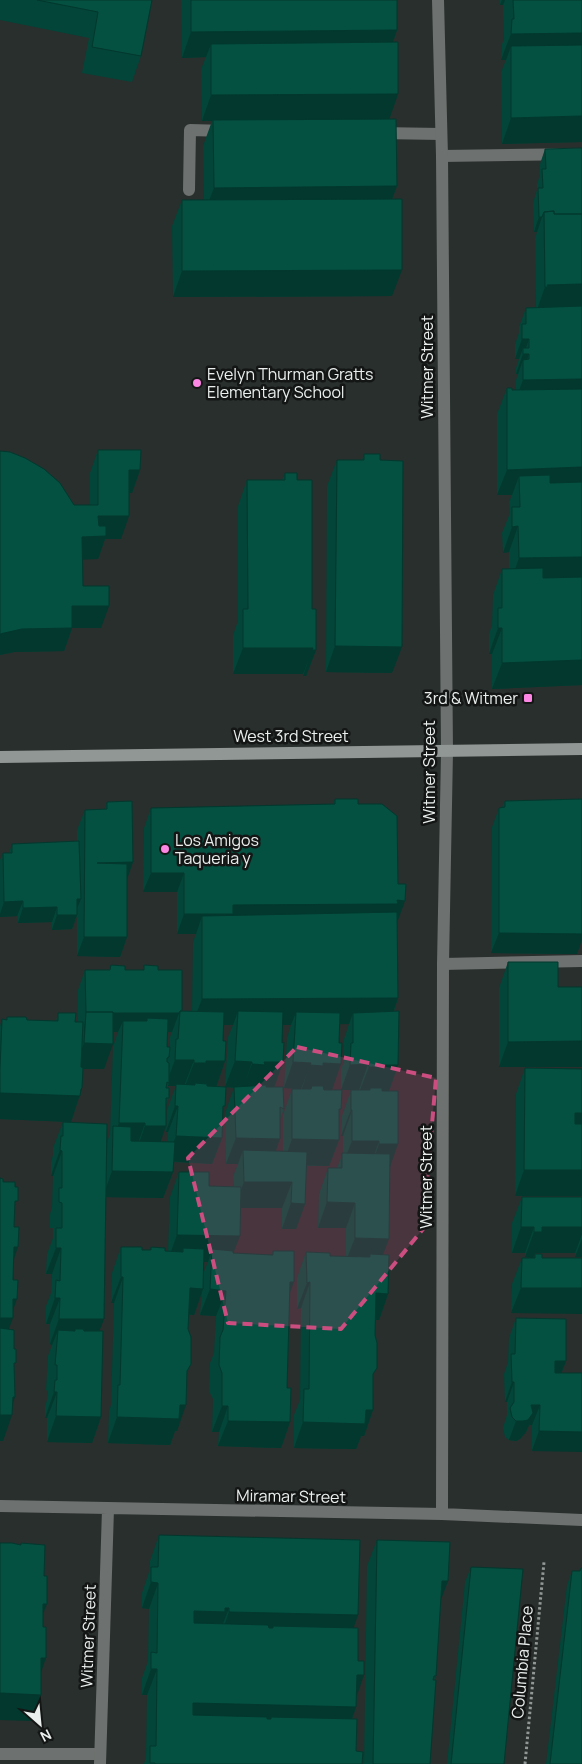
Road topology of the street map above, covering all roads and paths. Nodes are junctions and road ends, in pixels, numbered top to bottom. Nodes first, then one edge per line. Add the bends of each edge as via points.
1 (438, 0) edge
2 (238, 131) edge
3 (366, 133) edge
4 (441, 134) junction
5 (582, 154) edge
6 (442, 156) junction
7 (189, 190) dead end
8 (582, 749) edge
9 (447, 752) junction
10 (0, 757) edge
11 (582, 961) edge
12 (443, 964) junction
13 (0, 1506) edge
14 (108, 1509) junction
15 (442, 1514) junction
16 (582, 1520) edge
17 (544, 1562) dead end
18 (0, 1754) edge
19 (100, 1759) edge
20 (525, 1764) edge

1 - 4 street, Witmer Street
2 - 7 street via 190,130
3 - 4 street
4 - 6 street, Witmer Street
5 - 6 street
6 - 9 street, Witmer Street
8 - 9 main road, West 3rd Street
9 - 10 main road, West 3rd Street
9 - 12 street, Witmer Street
11 - 12 street
12 - 15 street, Witmer Street
13 - 14 street, Miramar Street
14 - 15 street, Miramar Street
14 - 19 street, Witmer Street
15 - 16 street, Miramar Street
17 - 20 path, Columbia Place
18 - 19 street

